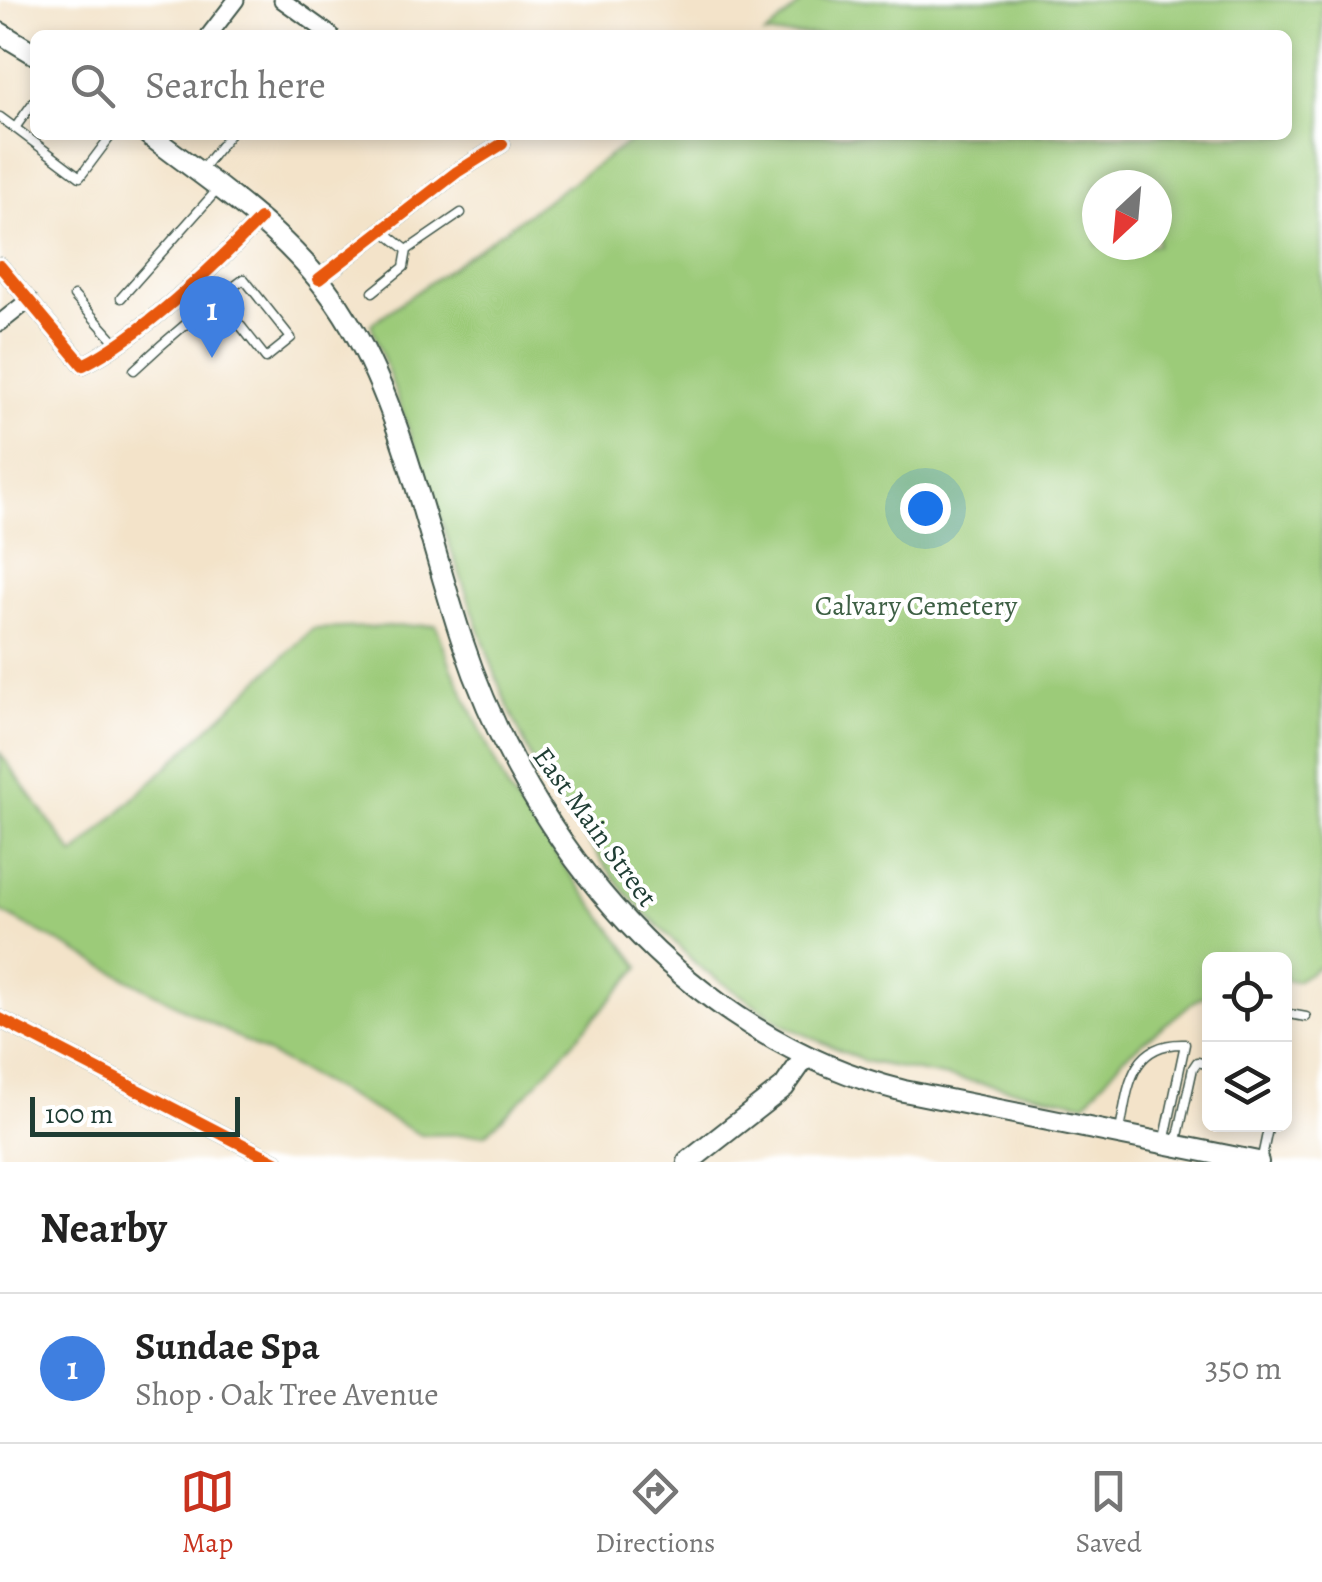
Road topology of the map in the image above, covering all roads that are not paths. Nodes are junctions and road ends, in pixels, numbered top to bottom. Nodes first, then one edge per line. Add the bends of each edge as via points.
1 (236, 0) edge
2 (282, 0) edge
3 (213, 30) edge
4 (324, 30) edge
5 (0, 33) edge
6 (30, 51) edge
7 (30, 107) edge
8 (0, 117) edge
9 (15, 128) junction
10 (30, 139) edge
11 (31, 140) edge
12 (108, 140) edge
13 (156, 140) edge
14 (224, 140) edge
15 (502, 144) dead end
16 (199, 172) junction
17 (219, 188) junction
18 (461, 212) dead end
19 (260, 219) junction
20 (382, 230) junction
21 (407, 250) junction
22 (0, 266) edge
23 (319, 278) junction
24 (372, 292) dead end
25 (74, 296) dead end
26 (121, 298) dead end
27 (218, 298) junction
28 (29, 300) junction
29 (0, 323) edge
30 (118, 345) junction
31 (134, 370) dead end
32 (1292, 1014) edge
33 (1306, 1017) dead end
34 (0, 1019) edge
35 (805, 1057) junction
36 (1202, 1063) edge
37 (1267, 1132) edge
38 (1120, 1134) junction
39 (1170, 1144) junction
40 (250, 1148) junction
41 (237, 1162) edge
42 (276, 1162) edge
43 (688, 1162) edge
44 (1259, 1162) edge

1 - 3 street
2 - 4 street
5 - 6 main road
7 - 9 lane
8 - 9 lane
9 - 10 lane
11 - 12 lane via 80,177
13 - 16 main road, East Main Street
14 - 16 lane
15 - 20 street
16 - 17 main road, East Main Street
17 - 19 main road, East Main Street
17 - 26 lane
18 - 21 lane
19 - 23 main road, East Main Street
19 - 30 street
20 - 21 lane
20 - 23 street
21 - 24 lane via 404,267
22 - 28 street
23 - 35 main road, East Main Street via 376,375 477,682 530,790 600,888 664,960 714,1002
25 - 30 lane
27 - 27 lane via 266,358 292,338 244,279
27 - 31 lane
28 - 29 street
28 - 30 street via 83,364
32 - 33 lane
34 - 40 street
35 - 38 main road, East Main Street via 891,1088
35 - 43 main road via 784,1087
36 - 39 lane via 1193,1068
37 - 44 lane
38 - 39 main road, East Main Street
38 - 39 lane via 1137,1064 1166,1043 1185,1044
39 - 44 main road, East Main Street
40 - 41 street
40 - 42 street

